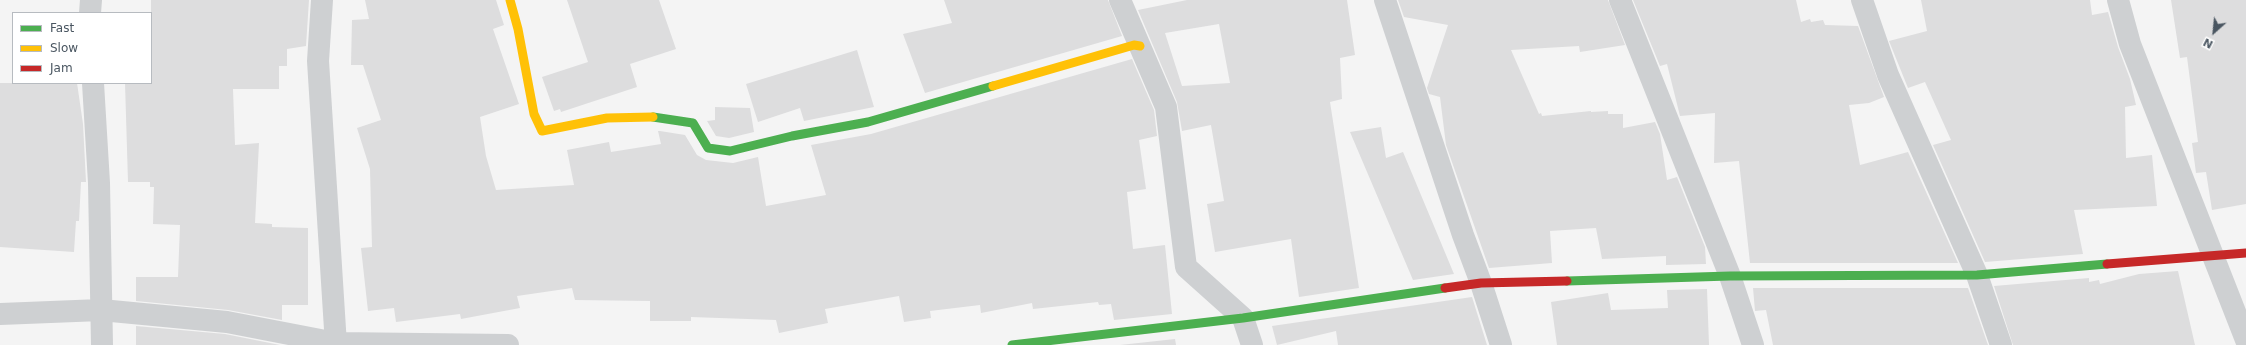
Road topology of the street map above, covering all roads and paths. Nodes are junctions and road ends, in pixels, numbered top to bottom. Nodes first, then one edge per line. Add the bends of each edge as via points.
1 (91, 0) edge
2 (322, 0) edge
3 (510, 0) edge
4 (1120, 0) edge
5 (1385, 0) edge
6 (1620, 0) edge
7 (1862, 0) edge
8 (2118, 0) edge
9 (90, 12) edge
10 (1140, 46) junction
11 (93, 84) edge
12 (2246, 253) edge
13 (2212, 255) junction
14 (1977, 275) junction
15 (1730, 276) junction
16 (1481, 283) junction
17 (101, 310) junction
18 (0, 314) edge
19 (1243, 318) junction
20 (2246, 340) edge
21 (336, 344) edge
22 (102, 345) edge
23 (508, 345) edge
24 (1012, 345) edge
25 (1252, 345) edge
26 (1501, 345) edge
27 (1753, 345) edge
28 (2001, 345) edge

1 - 9 street
2 - 21 street via 318,61
3 - 10 street via 534,114 542,131 607,118 643,116 693,122 708,148 730,151 868,122 1134,45
4 - 10 street
5 - 16 street via 1462,235
6 - 15 street
7 - 14 street via 1888,75
8 - 13 street via 2130,44
10 - 19 street via 1166,107 1186,267
11 - 17 street via 99,183
12 - 13 street
13 - 14 street
13 - 20 street
14 - 15 street
14 - 28 street
15 - 16 street
15 - 27 street
16 - 19 street
16 - 26 street
17 - 18 street
17 - 21 street via 227,322
17 - 22 street
19 - 24 street
19 - 25 street
21 - 23 street

